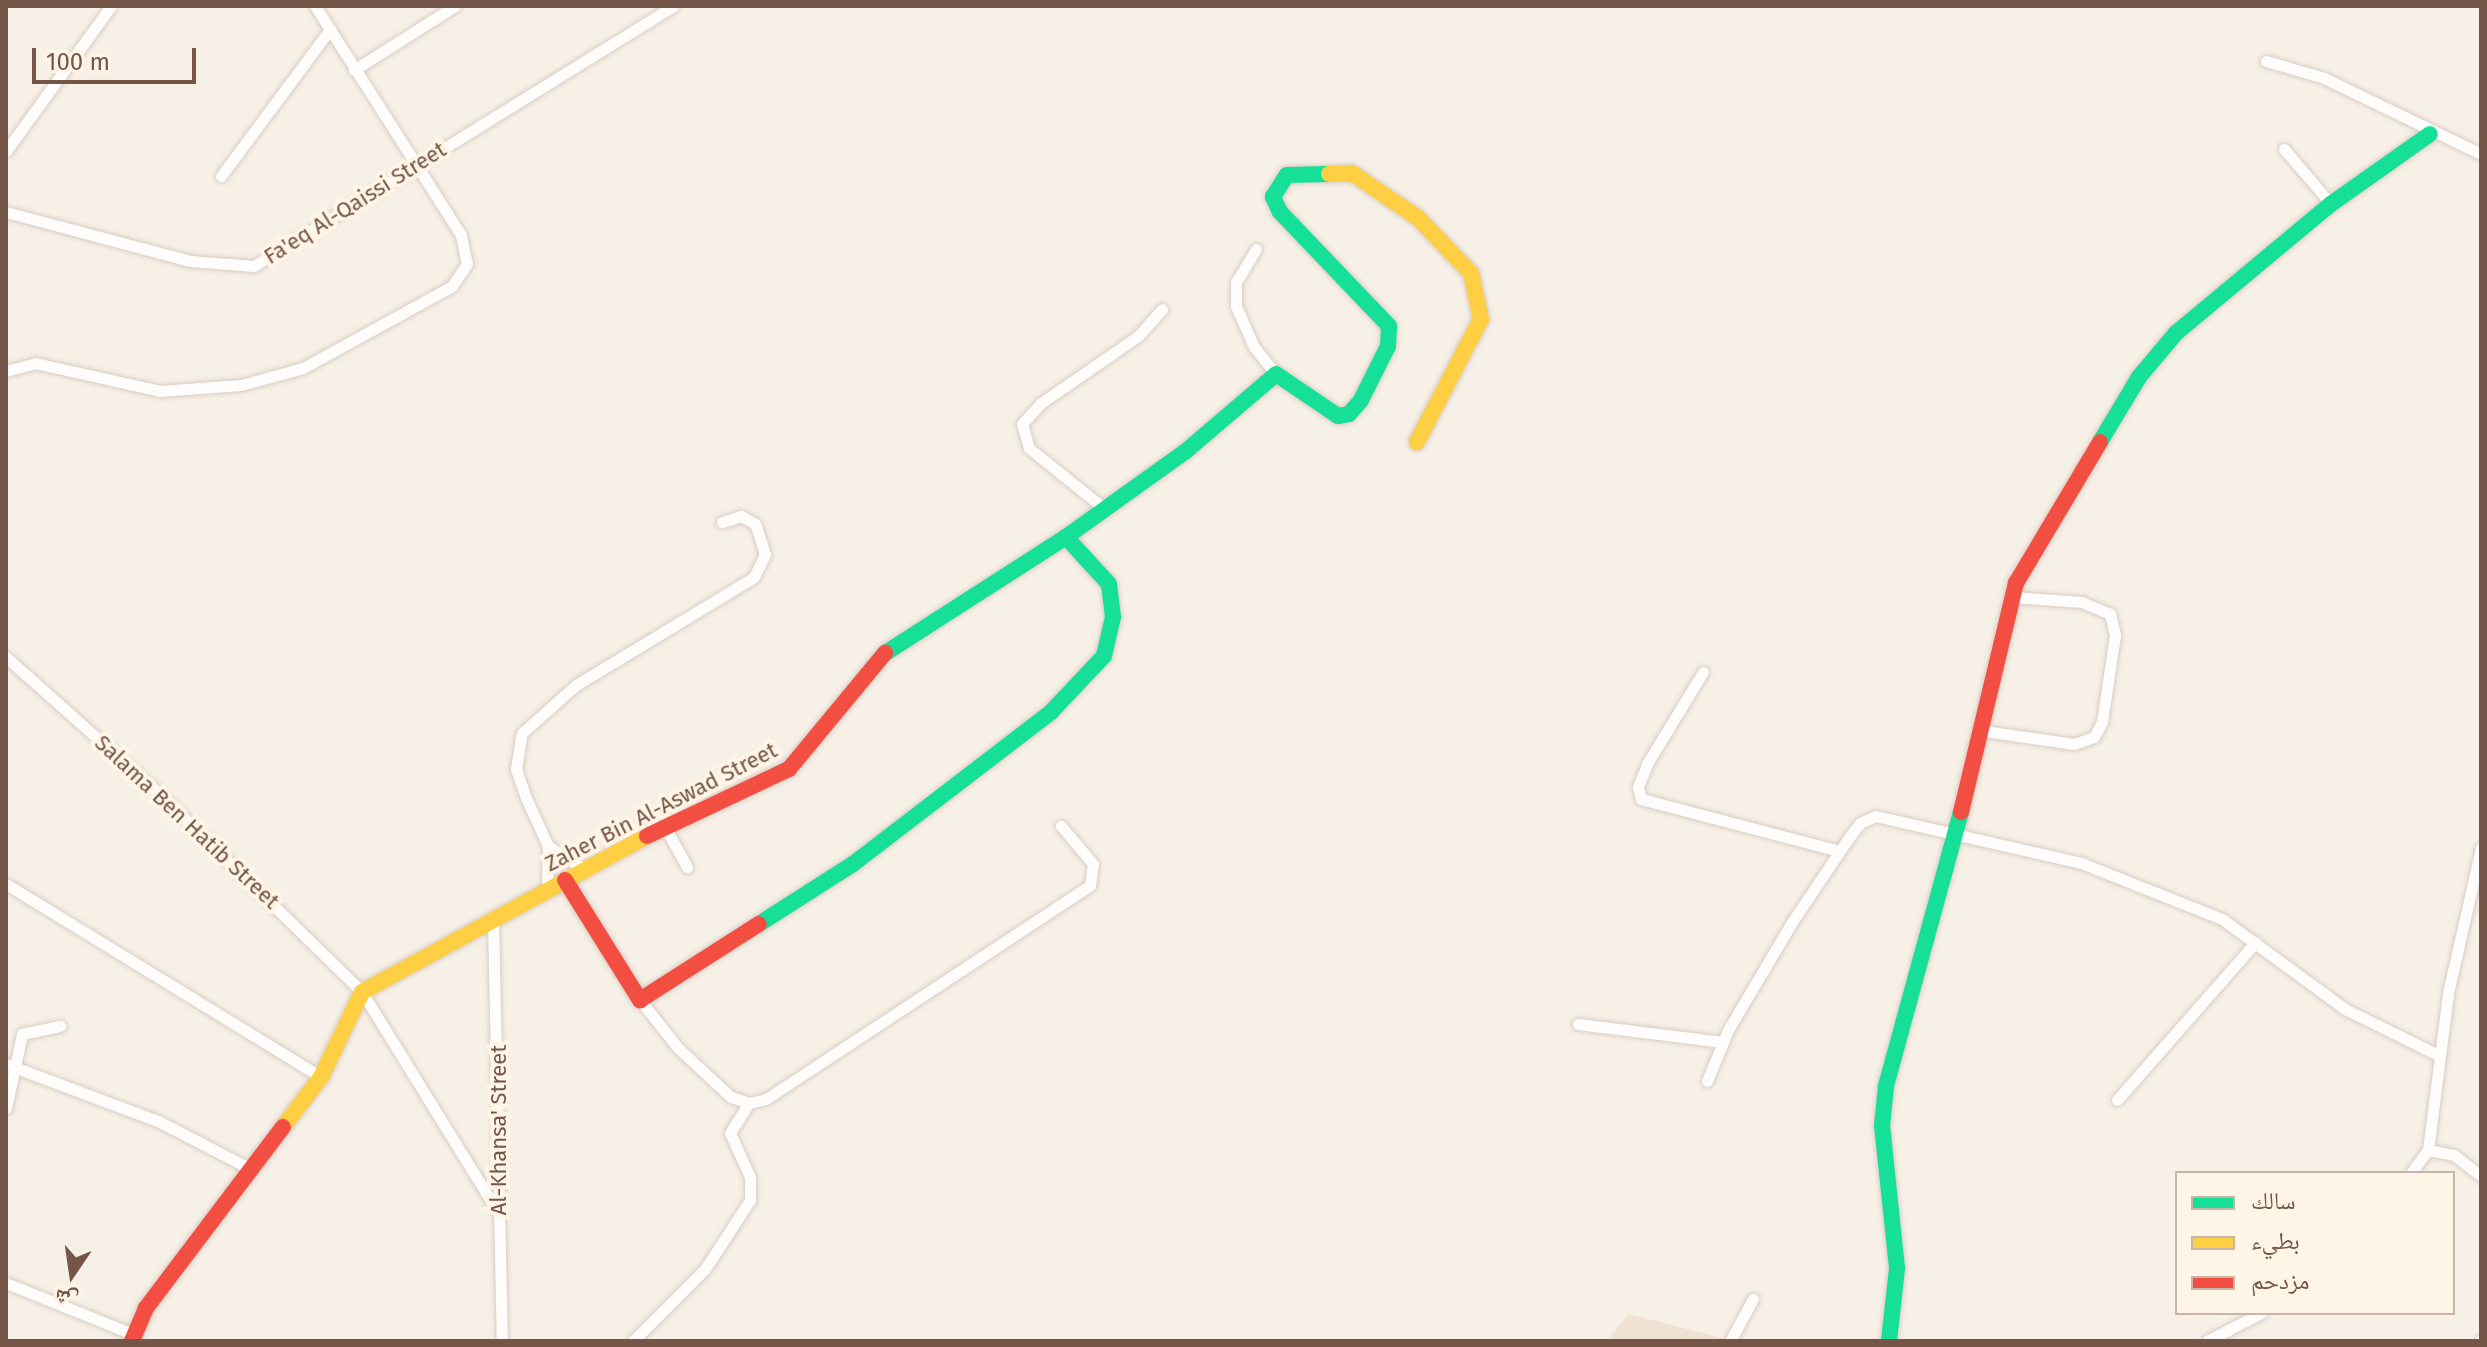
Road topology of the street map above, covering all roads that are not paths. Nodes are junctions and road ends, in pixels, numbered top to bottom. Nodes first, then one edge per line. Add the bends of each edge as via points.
1 (111, 6) edge
2 (315, 6) edge
3 (455, 6) edge
4 (673, 6) edge
5 (330, 29) junction
6 (2266, 61) dead end
7 (354, 70) junction
8 (2430, 134) junction
9 (2284, 149) dead end
10 (6, 151) edge
11 (2481, 154) edge
12 (416, 164) junction
13 (221, 176) dead end
14 (2331, 204) junction
15 (6, 212) edge
16 (1256, 249) dead end
17 (1162, 309) dead end
18 (6, 371) edge
19 (1276, 374) junction
20 (1417, 442) dead end
21 (1106, 510) junction
22 (722, 522) dead end
23 (1066, 537) junction
24 (2012, 597) junction
25 (6, 657) edge
26 (1703, 672) dead end
27 (1984, 731) junction
28 (1061, 826) dead end
29 (665, 827) junction
30 (1953, 833) junction
31 (548, 846) junction
32 (2481, 848) edge
33 (1839, 851) junction
34 (687, 867) dead end
35 (584, 869) junction
36 (565, 880) junction
37 (6, 884) edge
38 (547, 890) junction
39 (493, 919) junction
40 (2256, 942) junction
41 (362, 992) junction
42 (640, 1000) junction
43 (1578, 1024) dead end
44 (60, 1026) dead end
45 (1723, 1042) junction
46 (2438, 1055) junction
47 (10, 1066) edge
48 (321, 1077) junction
49 (1707, 1081) dead end
50 (2117, 1100) dead end
51 (749, 1103) junction
52 (6, 1108) edge
53 (2428, 1150) junction
54 (249, 1168) junction
55 (2412, 1171) edge
56 (2481, 1176) edge
57 (496, 1209) junction
58 (6, 1283) edge
59 (1753, 1299) dead end
60 (2257, 1315) edge
61 (132, 1338) edge
62 (2215, 1339) edge
63 (502, 1341) edge
64 (633, 1341) edge
65 (1730, 1341) edge
66 (1889, 1341) edge

1 - 10 street
2 - 5 street
3 - 7 street
4 - 12 street, Fa'eq Al-Qaissi Street
5 - 7 street
5 - 13 street
6 - 8 street via 2324,78
7 - 12 street
8 - 11 street
8 - 14 street
9 - 14 street
12 - 15 street, Fa'eq Al-Qaissi Street via 264,261 239,268 190,261
12 - 18 street via 461,235 467,264 452,286 314,363 271,379 200,391 143,388 35,363
14 - 24 street via 2198,312 2155,356 2034,545
16 - 19 street via 1236,282 1236,306 1254,347
17 - 21 street via 1138,336 1041,403 1022,424 1029,448
19 - 20 street via 1331,413 1344,415 1361,400 1388,346 1387,322 1280,212 1273,197 1287,175 1352,173 1418,218 1462,259 1477,288 1481,319 1474,342
19 - 21 street, Zaher Bin Al-Aswad Street
21 - 23 street, Zaher Bin Al-Aswad Street
22 - 31 street via 741,516 755,524 765,554 754,577 576,685 522,733 516,769
23 - 29 street, Zaher Bin Al-Aswad Street via 893,645 860,677 797,763
23 - 42 street via 1109,584 1113,617 1104,656 1051,712 853,864
24 - 27 street
24 - 27 street via 2082,602 2110,614 2115,635 2102,722 2094,737 2074,744
25 - 41 street, Salama Ben Hatib Street via 151,786
26 - 33 street via 1648,762 1638,787 1641,799
27 - 30 street
28 - 51 street via 1093,864 1090,885 766,1099
29 - 34 street
29 - 35 street, Zaher Bin Al-Aswad Street
30 - 33 street via 1876,816 1860,823
30 - 40 street via 2081,863 2222,919
30 - 66 street via 1905,1003 1883,1108 1897,1268
31 - 35 street
31 - 38 street
32 - 46 street
33 - 45 street
35 - 36 street, Zaher Bin Al-Aswad Street
36 - 38 street, Zaher Bin Al-Aswad Street
36 - 42 street
37 - 48 street
38 - 39 street, Zaher Bin Al-Aswad Street
39 - 41 street, Zaher Bin Al-Aswad Street
39 - 57 street, Al-Khansa' Street via 499,1025
40 - 46 street via 2345,1009
40 - 50 street
41 - 48 street
41 - 57 street, Salama Ben Hatib Street
42 - 51 street via 698,1068 731,1097
43 - 45 street
44 - 47 street via 24,1032
45 - 49 street
46 - 53 street
47 - 52 street
47 - 54 street via 158,1121
48 - 54 street
51 - 64 street via 730,1133 750,1177 750,1200 720,1238 705,1269
53 - 55 street
53 - 56 street via 2454,1155
54 - 61 street via 201,1240 146,1308
57 - 63 street, Al-Khansa' Street
58 - 61 street
59 - 65 street
60 - 62 street

